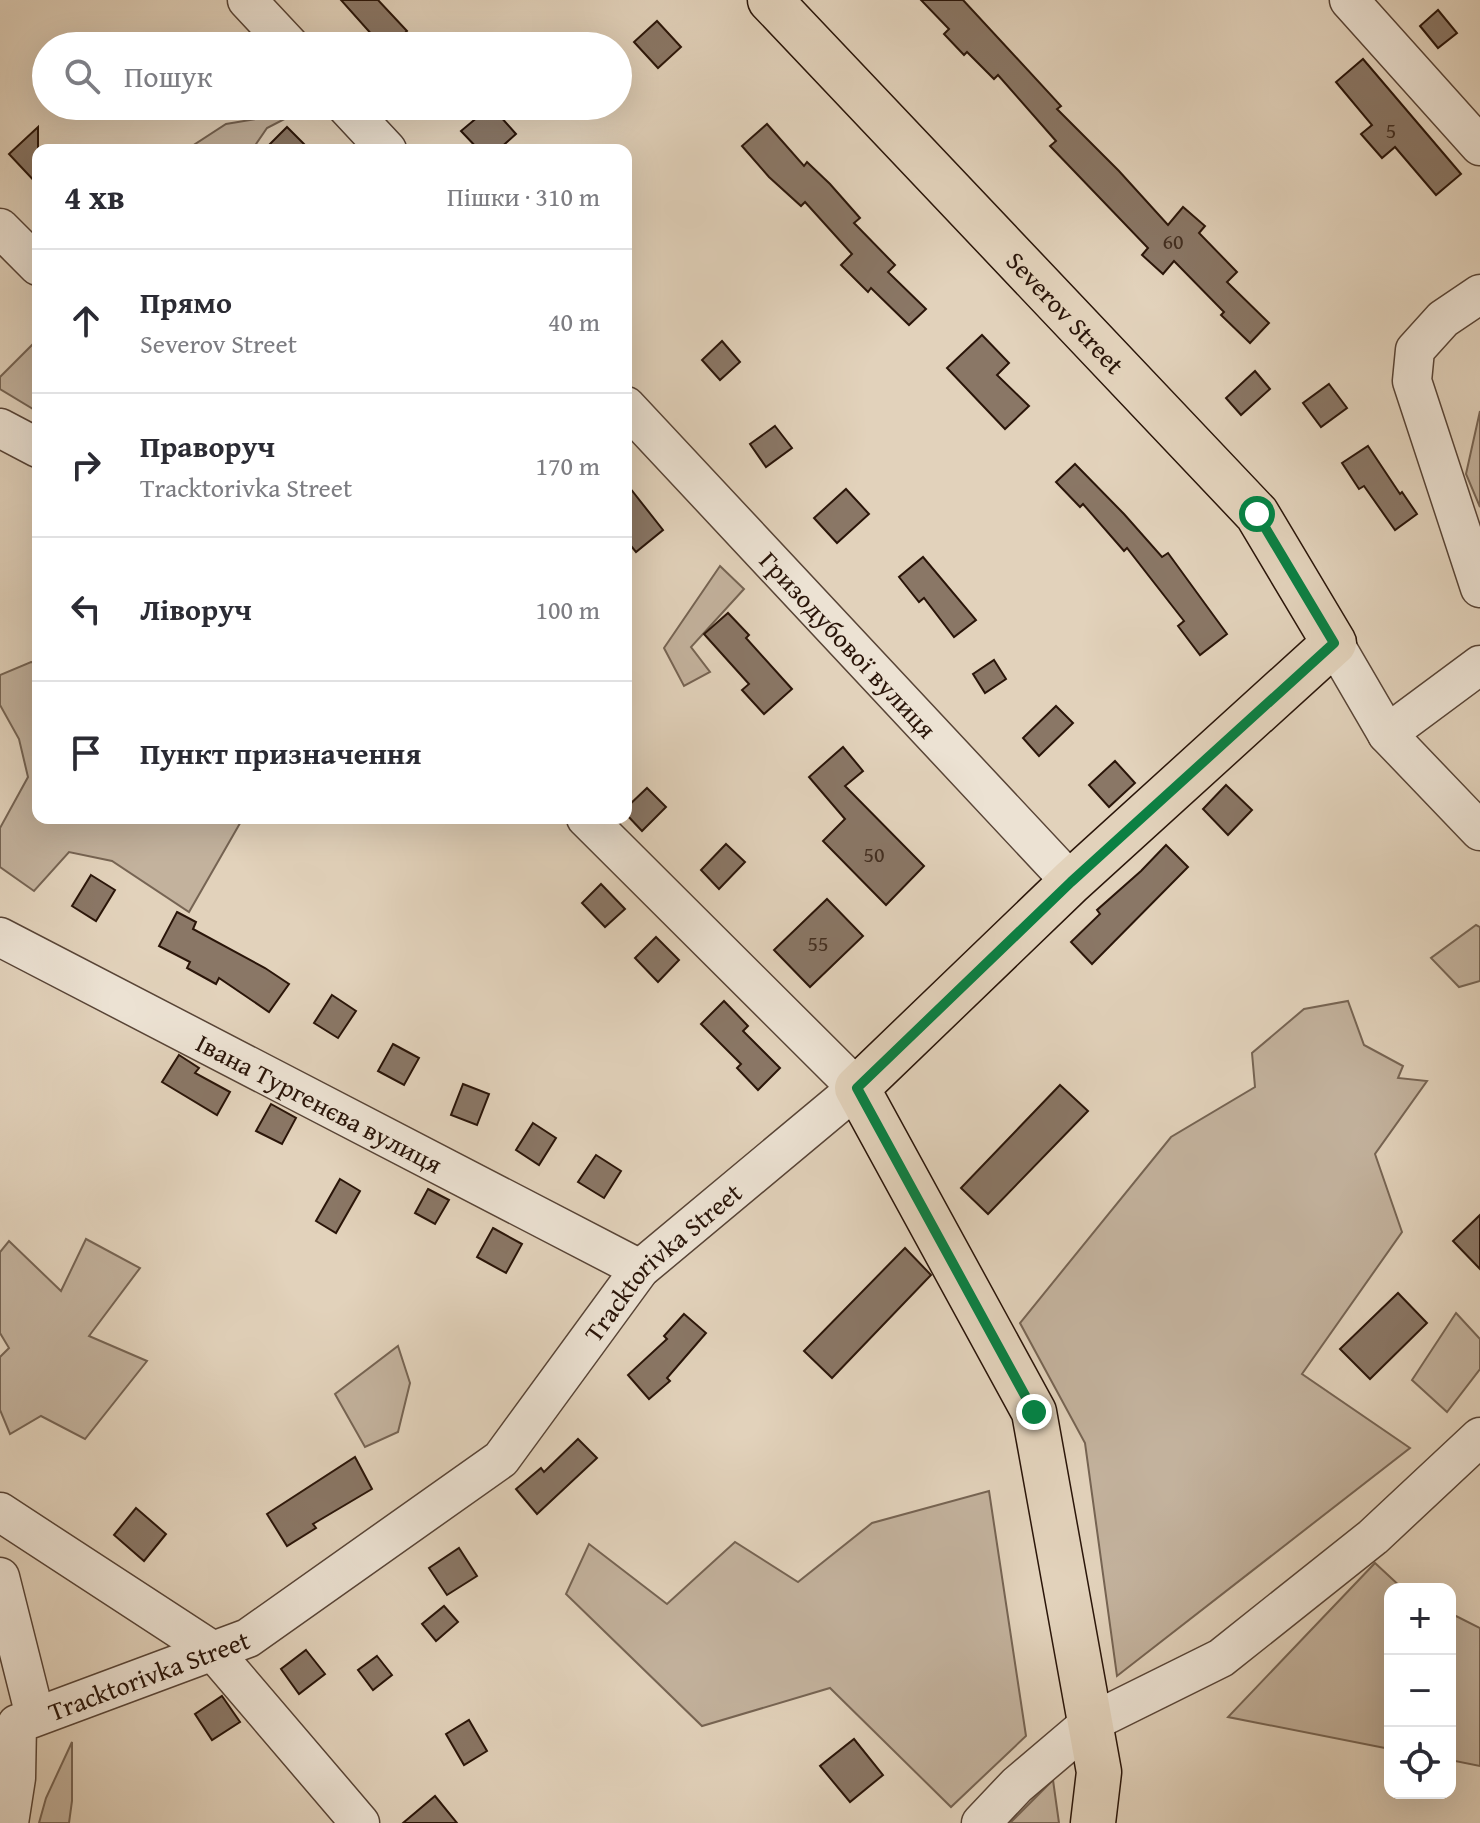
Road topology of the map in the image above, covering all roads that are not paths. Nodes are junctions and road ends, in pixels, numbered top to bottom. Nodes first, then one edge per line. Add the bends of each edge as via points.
1 (247, 0) edge
2 (770, 0) edge
3 (1349, 0) edge
4 (277, 32) edge
5 (359, 120) edge
6 (381, 144) edge
7 (1480, 146) edge
8 (0, 228) edge
9 (32, 260) edge
10 (1480, 294) edge
11 (632, 412) edge
12 (0, 428) edge
13 (32, 445) edge
14 (1480, 588) edge
15 (1334, 643) junction
16 (1480, 665) edge
17 (1387, 734) junction
18 (592, 824) edge
19 (1480, 831) edge
20 (1071, 882) junction
21 (0, 937) edge
22 (857, 1088) junction
23 (640, 1269) junction
24 (1480, 1437) edge
25 (0, 1512) edge
26 (0, 1577) edge
27 (213, 1651) junction
28 (17, 1723) edge
29 (1090, 1723) junction
30 (7, 1814) edge
31 (360, 1823) edge
32 (981, 1823) edge
33 (1093, 1823) edge

1 - 4 street
2 - 15 main road, Severov Street via 1257,514
3 - 7 street
5 - 6 street
8 - 9 street
10 - 14 street via 1443,319 1415,350 1412,381
11 - 20 street, Гризодубової вулиця
12 - 13 street
15 - 17 street
15 - 20 main road, Tracktorivka Street
16 - 17 street
17 - 19 street
18 - 22 street
20 - 22 main road, Tracktorivka Street
21 - 23 street, Івана Тургенєва вулиця
22 - 23 street, Tracktorivka Street
22 - 29 main road via 1034,1412
23 - 27 street, Tracktorivka Street via 501,1459 248,1638
24 - 29 street via 1373,1537 1221,1658
25 - 27 street
26 - 28 street
27 - 28 street, Tracktorivka Street
27 - 31 street
28 - 30 street, Tracktorivka Street via 16,1778
29 - 32 street
29 - 33 main road via 1099,1772

